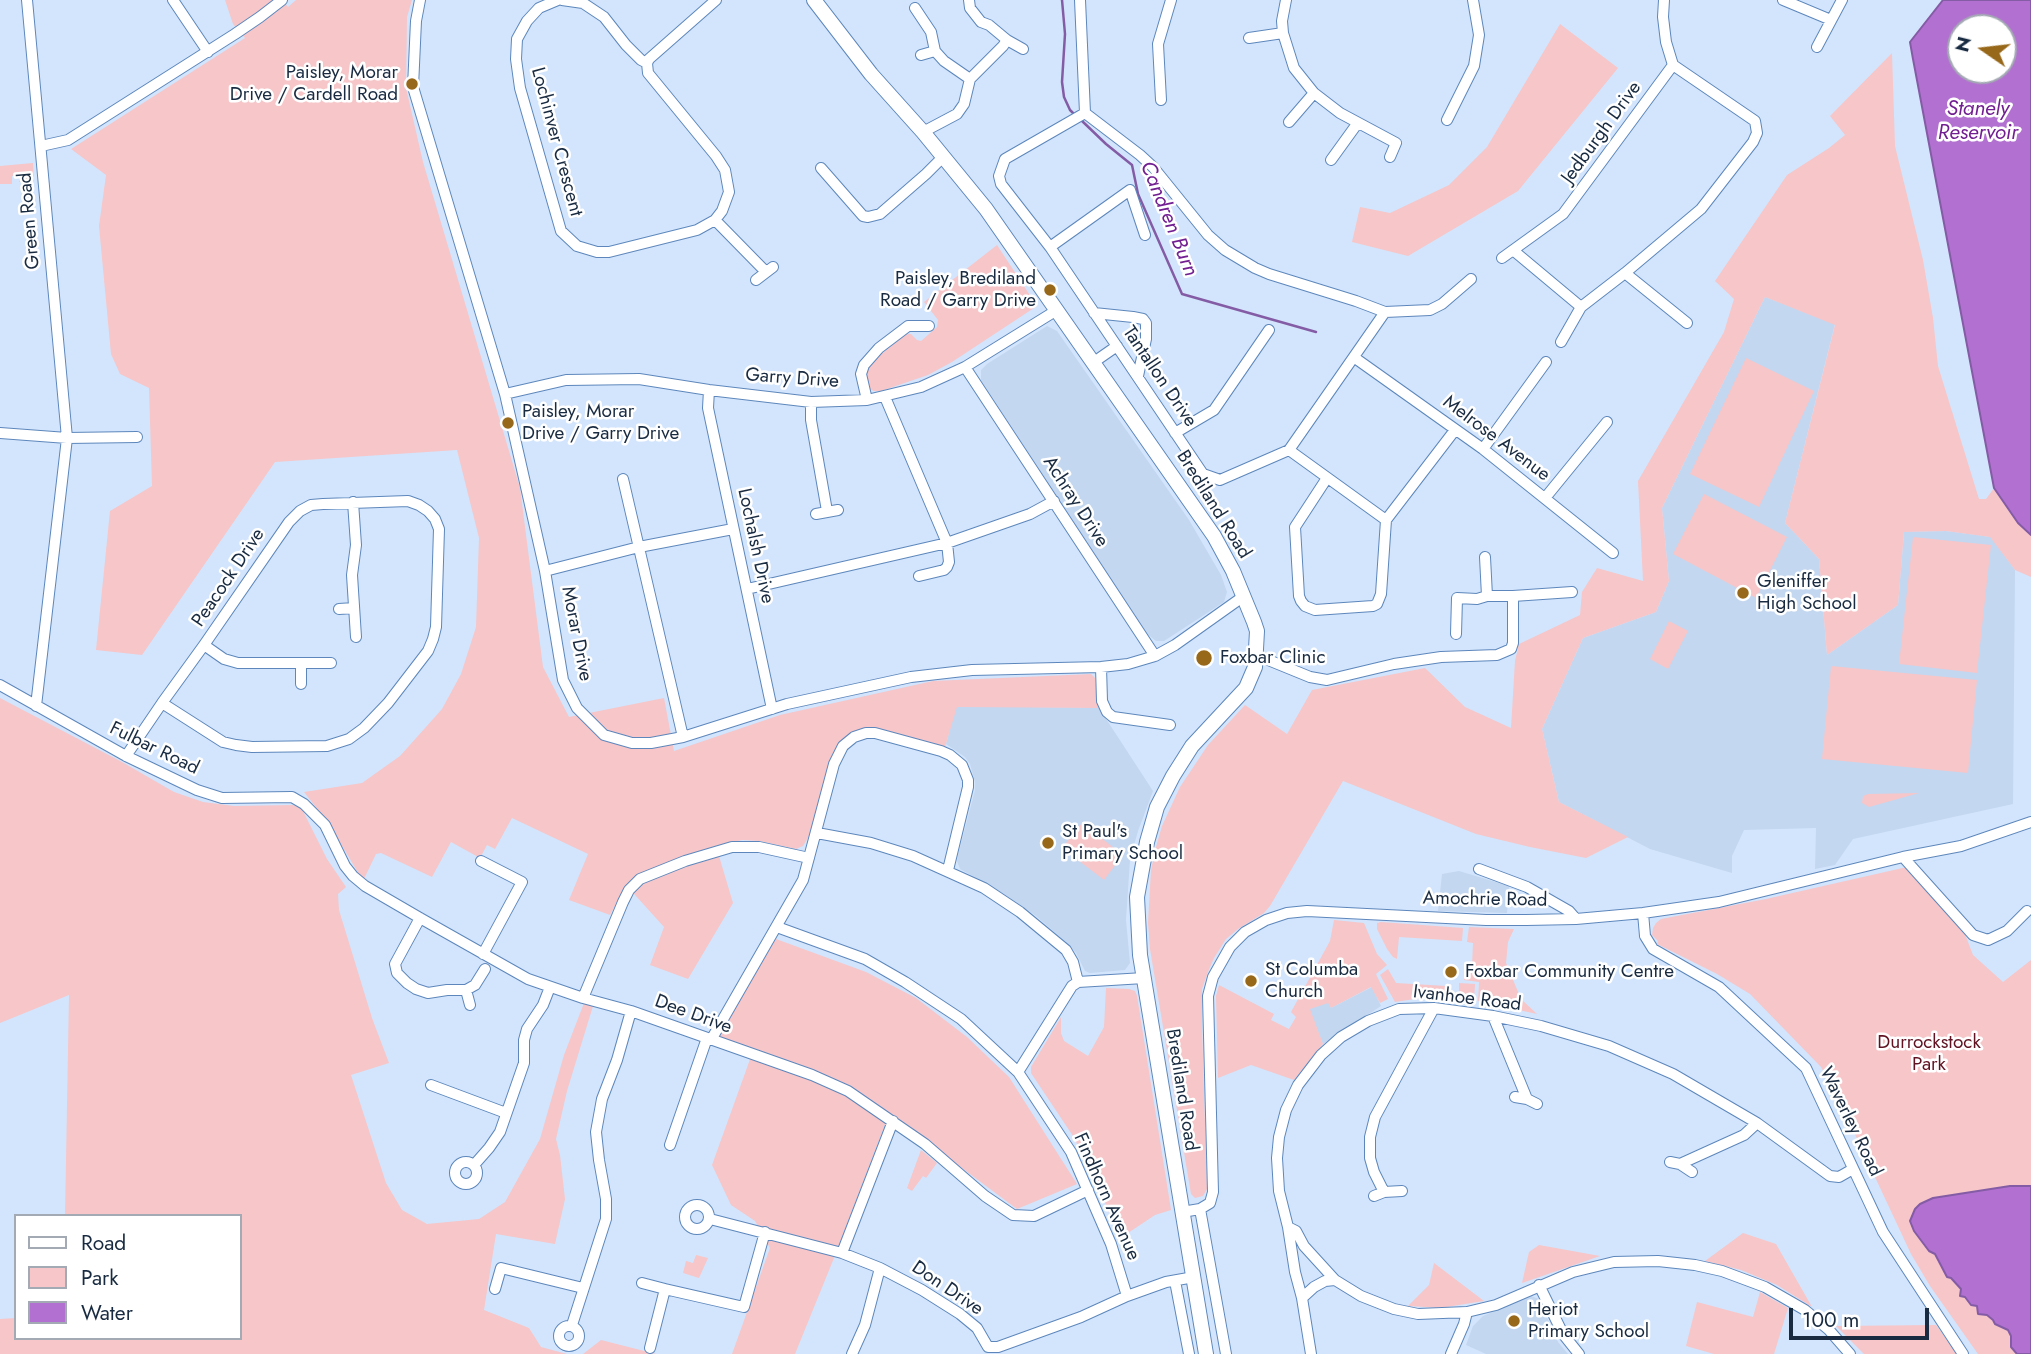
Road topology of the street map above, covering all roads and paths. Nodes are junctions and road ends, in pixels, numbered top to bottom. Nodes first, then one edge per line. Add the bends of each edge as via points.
1 (27, 0) edge
2 (173, 0) edge
3 (282, 0) edge
4 (419, 0) edge
5 (560, 0) edge
6 (716, 0) edge
7 (814, 0) edge
8 (969, 0) edge
9 (1080, 0) edge
10 (1171, 0) edge
11 (1286, 0) edge
12 (1474, 0) edge
13 (1664, 0) edge
14 (1783, 0) edge
15 (1842, 0) edge
16 (915, 8) dead end
17 (1831, 20) junction
18 (1283, 33) junction
19 (1249, 38) dead end
20 (1007, 40) junction
21 (1817, 47) dead end
22 (1023, 50) dead end
23 (935, 51) junction
24 (208, 52) junction
25 (921, 55) dead end
26 (647, 64) junction
27 (1674, 65) junction
28 (970, 79) junction
29 (1314, 93) junction
30 (1161, 100) dead end
31 (1083, 114) junction
32 (1447, 120) dead end
33 (1289, 122) dead end
34 (1357, 124) junction
35 (923, 132) junction
36 (41, 146) junction
37 (943, 157) junction
38 (1390, 157) dead end
39 (1331, 160) dead end
40 (821, 168) dead end
41 (715, 220) junction
42 (1145, 235) dead end
43 (1049, 247) junction
44 (1514, 251) junction
45 (1502, 258) dead end
46 (1625, 274) junction
47 (756, 279) dead end
48 (1471, 279) dead end
49 (1581, 307) junction
50 (1057, 310) junction
51 (1385, 312) junction
52 (1094, 313) junction
53 (1687, 323) dead end
54 (929, 326) dead end
55 (1269, 330) dead end
56 (1561, 342) dead end
57 (1118, 346) junction
58 (1355, 358) junction
59 (1094, 362) junction
60 (1546, 362) dead end
61 (965, 367) junction
62 (1138, 376) junction
63 (709, 390) junction
64 (505, 394) junction
65 (885, 397) junction
66 (866, 400) junction
67 (811, 401) junction
68 (1607, 422) dead end
69 (1455, 429) junction
70 (0, 433) edge
71 (1175, 433) junction
72 (137, 437) dead end
73 (67, 438) junction
74 (1483, 449) junction
75 (1289, 450) junction
76 (1327, 478) junction
77 (623, 479) dead end
78 (1545, 498) junction
79 (1054, 501) junction
80 (353, 502) junction
81 (827, 512) dead end
82 (1386, 520) junction
83 (733, 529) junction
84 (947, 543) junction
85 (639, 547) junction
86 (1614, 553) dead end
87 (1485, 557) dead end
88 (545, 571) junction
89 (919, 576) dead end
90 (747, 589) junction
91 (1572, 592) dead end
92 (1244, 596) junction
93 (1487, 596) junction
94 (1513, 596) junction
95 (354, 608) junction
96 (339, 609) dead end
97 (1456, 634) dead end
98 (356, 637) dead end
99 (204, 645) junction
100 (1256, 654) junction
101 (1155, 656) junction
102 (331, 663) dead end
103 (301, 664) junction
104 (1101, 667) junction
105 (301, 684) dead end
106 (0, 685) edge
107 (162, 703) junction
108 (36, 706) junction
109 (772, 709) junction
110 (1170, 725) dead end
111 (682, 737) junction
112 (126, 756) junction
113 (304, 804) joint
114 (2031, 822) edge
115 (817, 833) junction
116 (1903, 857) junction
117 (809, 858) junction
118 (481, 861) dead end
119 (1479, 869) dead end
120 (948, 870) junction
121 (2027, 911) dead end
122 (1643, 913) junction
123 (420, 918) junction
124 (1576, 919) junction
125 (777, 928) junction
126 (483, 954) junction
127 (485, 969) dead end
128 (1144, 978) junction
129 (1078, 982) junction
130 (550, 987) junction
131 (466, 990) junction
132 (583, 998) junction
133 (471, 1005) dead end
134 (1434, 1008) junction
135 (631, 1011) junction
136 (1493, 1016) junction
137 (709, 1039) junction
138 (1018, 1072) junction
139 (431, 1085) dead end
140 (1526, 1100) dead end
141 (506, 1113) junction
142 (892, 1121) junction
143 (1757, 1123) junction
144 (670, 1145) dead end
145 (474, 1165) dead end
146 (1853, 1169) junction
147 (1692, 1172) dead end
148 (1087, 1191) junction
149 (1402, 1191) dead end
150 (1200, 1209) junction
151 (1182, 1212) junction
152 (710, 1219) dead end
153 (1288, 1227) junction
154 (765, 1233) junction
155 (842, 1253) junction
156 (880, 1268) junction
157 (1194, 1277) junction
158 (1335, 1280) junction
159 (1175, 1281) junction
160 (642, 1283) dead end
161 (1539, 1285) junction
162 (583, 1288) junction
163 (495, 1289) dead end
164 (666, 1289) junction
165 (1128, 1296) junction
166 (1302, 1298) junction
167 (1467, 1312) junction
168 (572, 1325) dead end
169 (650, 1348) dead end
170 (987, 1350) edge
171 (852, 1354) edge
172 (1189, 1354) edge
173 (1206, 1354) edge
174 (1226, 1354) edge
175 (1311, 1354) edge
176 (1451, 1354) edge
177 (1579, 1354) edge
178 (1850, 1354) edge
179 (1963, 1354) edge

1 - 36 street, Green Road
2 - 24 street
3 - 24 street
4 - 64 street, Morar Drive via 413,87
5 - 26 street, Lochinver Crescent via 593,8
5 - 41 street, Lochinver Crescent via 539,8 527,21 517,39 516,59 561,231 577,246 609,252 697,230
6 - 26 street
7 - 35 street, Brediland Road
8 - 20 street via 981,22
9 - 31 street
10 - 30 street via 1158,44
11 - 18 street
12 - 32 street via 1479,34 1474,66
13 - 27 street via 1666,42
14 - 17 street
15 - 17 street
16 - 23 street via 931,32
17 - 21 street
18 - 19 street
18 - 29 street via 1294,68
20 - 22 street
20 - 28 street
23 - 25 street
23 - 28 street
24 - 36 street via 68,140
26 - 41 street, Lochinver Crescent via 648,73 725,170 729,192
27 - 44 street, Jedburgh Drive via 1563,214
27 - 46 street via 1755,121 1757,133 1701,209
28 - 35 street via 957,114
29 - 33 street
29 - 34 street
31 - 43 street, Tantallon Drive via 1005,159 999,176
31 - 51 street via 1153,167 1225,250 1269,274
34 - 38 street via 1396,143
34 - 39 street
35 - 37 street, Brediland Road
36 - 73 street, Green Road
37 - 40 street via 880,214 868,217
37 - 50 street, Brediland Road
41 - 47 street via 770,270
42 - 43 street via 1130,190
43 - 52 street, Tantallon Drive
44 - 45 street, Jedburgh Drive
44 - 49 street
46 - 49 street
46 - 53 street
48 - 51 street via 1430,310
49 - 56 street
50 - 59 street, Brediland Road
50 - 61 street, Garry Drive
51 - 58 street
52 - 57 street, Tantallon Drive
52 - 62 street via 1139,318 1146,323
54 - 66 street via 908,326 864,365 861,374
55 - 71 street via 1214,410
57 - 59 street
57 - 62 street, Tantallon Drive
58 - 69 street, Melrose Avenue
58 - 75 street
59 - 92 street, Brediland Road via 1214,536
60 - 74 street
61 - 65 street, Garry Drive
61 - 79 street, Achray Drive
62 - 71 street, Tantallon Drive
63 - 64 street, Garry Drive via 639,379 566,380
63 - 67 street, Garry Drive
63 - 83 street, Lochalsh Drive via 708,408
64 - 88 street, Morar Drive
65 - 66 street, Garry Drive
65 - 84 street
66 - 67 street, Garry Drive
67 - 81 street
68 - 78 street
69 - 74 street, Melrose Avenue
69 - 82 street
70 - 73 street
71 - 75 street, Tantallon Drive via 1203,474 1220,480
72 - 73 street
73 - 108 street, Green Road
74 - 78 street, Melrose Avenue
75 - 76 street
76 - 82 street
76 - 82 street via 1295,527 1299,596 1305,606 1315,610 1377,604
77 - 85 street
78 - 86 street, Melrose Avenue
79 - 84 street
79 - 101 street, Achray Drive
80 - 95 street
80 - 99 street, Peacock Drive via 311,505 300,511
80 - 107 street, Peacock Drive via 408,501 428,511 439,529 436,627 428,651 388,703 364,728 334,745 252,747 223,742
83 - 85 street
83 - 90 street, Lochalsh Drive
84 - 89 street via 949,562 944,570
84 - 90 street
85 - 88 street
85 - 111 street
87 - 93 street
88 - 111 street, Morar Drive via 563,680 577,708 604,735 632,743
90 - 109 street, Lochalsh Drive
91 - 94 street
92 - 100 street, Brediland Road via 1256,631
92 - 101 street, Morar Drive
93 - 94 street
93 - 97 street via 1457,598
94 - 100 street via 1513,643 1504,654 1406,662 1327,680
95 - 96 street
95 - 98 street
99 - 103 street via 231,662
99 - 107 street, Peacock Drive
100 - 128 street, Brediland Road via 1246,688 1192,746 1157,807 1137,897
101 - 104 street, Morar Drive
102 - 103 street
103 - 105 street
104 - 109 street, Morar Drive via 972,670 911,677
104 - 110 street via 1102,701 1107,712 1121,719
106 - 108 street, Fulbar Road
107 - 112 street, Peacock Drive
108 - 112 street, Fulbar Road
109 - 111 street, Morar Drive
112 - 113 street, Fulbar Road via 222,797 292,797
113 - 123 street, Dee Drive via 325,825 353,876
114 - 116 street, Amochrie Road via 1961,846
115 - 117 street
115 - 120 street via 871,843
115 - 120 street via 834,764 854,737 875,733 941,751 962,765 968,780
116 - 121 street via 1973,935 1988,940 2007,931
116 - 122 street, Amochrie Road via 1719,902
117 - 125 street via 803,880
117 - 132 street via 741,846 640,879 623,902
118 - 126 street via 522,882
119 - 124 street via 1527,887
120 - 129 street via 999,897 1059,943 1073,962
122 - 124 street, Amochrie Road
122 - 146 street, Waverley Road via 1645,936 1653,950 1719,987 1805,1068
123 - 126 street, Dee Drive
123 - 131 street via 395,964 397,973 421,992
124 - 150 street, Amochrie Road via 1486,920 1307,911 1287,913 1245,932 1221,960 1208,996 1213,1192 1210,1203
125 - 137 street
125 - 138 street, Findhorn Avenue via 865,959 905,982 961,1019
126 - 130 street, Dee Drive
127 - 131 street
128 - 129 street
128 - 151 street, Brediland Road
129 - 138 street
130 - 132 street, Dee Drive
130 - 141 street via 527,1029 524,1063
131 - 133 street
132 - 135 street, Dee Drive
134 - 136 street, Ivanhoe Road
134 - 149 street via 1375,1117 1370,1138 1379,1194
134 - 153 street, Ivanhoe Road via 1399,1009 1368,1021 1321,1055 1298,1085 1286,1111 1277,1158
135 - 137 street, Dee Drive
135 - 162 street via 598,1116 597,1144 607,1208
136 - 140 street
136 - 143 street, Ivanhoe Road via 1609,1046 1673,1074
137 - 142 street, Dee Drive via 848,1091
137 - 144 street
138 - 148 street, Findhorn Avenue via 1071,1152
139 - 141 street
141 - 145 street via 500,1132
142 - 148 street, Dee Drive via 1013,1215 1034,1216
142 - 155 street
143 - 146 street, Ivanhoe Road via 1830,1176 1839,1177
143 - 147 street via 1744,1135 1675,1163
146 - 179 street, Waverley Road via 1883,1232
148 - 165 street, Findhorn Avenue
150 - 151 street
150 - 174 street
151 - 157 street, Brediland Road
152 - 154 street, Don Drive
153 - 158 street
153 - 166 street, Ivanhoe Road
154 - 155 street, Don Drive
154 - 164 street via 744,1307
155 - 156 street, Don Drive
156 - 170 street, Don Drive via 960,1314 977,1328
156 - 171 street
157 - 159 street, Don Drive
157 - 173 street, Brediland Road
158 - 166 street via 1314,1287
158 - 167 street via 1394,1310
159 - 165 street, Don Drive
159 - 172 street
160 - 164 street
161 - 167 street via 1496,1305
161 - 177 street via 1563,1334
161 - 178 street via 1614,1262 1695,1265 1765,1287 1805,1310
162 - 163 street via 501,1268
162 - 168 street
164 - 169 street
165 - 170 street, Don Drive
166 - 175 street, Ivanhoe Road
167 - 176 street

